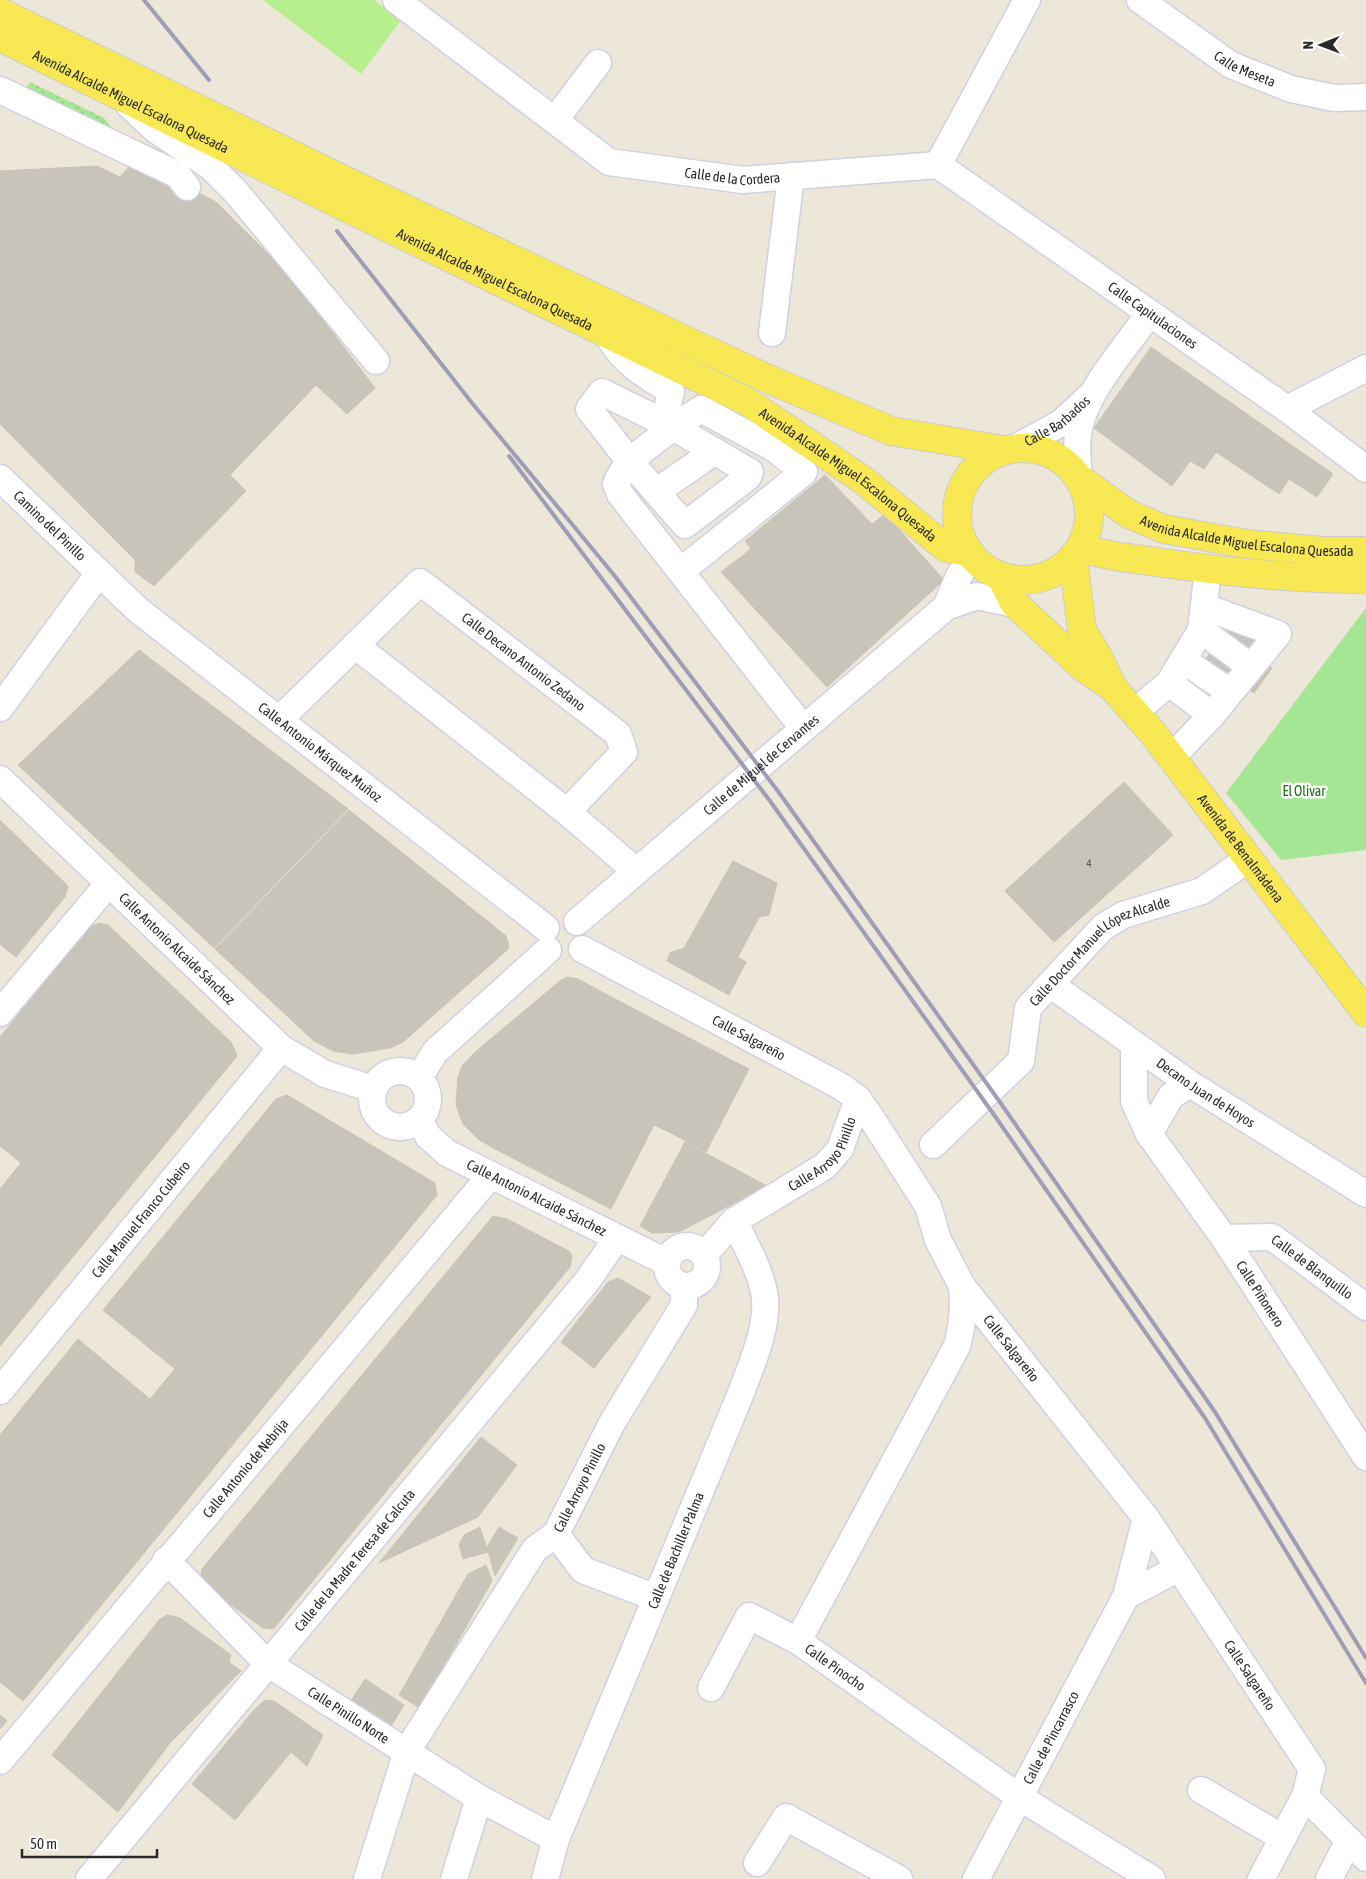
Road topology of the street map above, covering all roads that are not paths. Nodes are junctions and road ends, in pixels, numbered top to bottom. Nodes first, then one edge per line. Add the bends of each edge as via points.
1 (397, 0) edge
2 (1027, 0) edge
3 (1140, 0) edge
4 (0, 12) edge
5 (0, 37) edge
6 (598, 63) dead end
7 (0, 90) edge
8 (118, 94) junction
9 (1366, 97) edge
10 (555, 120) junction
11 (938, 165) junction
12 (791, 176) junction
13 (187, 186) dead end
14 (1149, 314) junction
15 (772, 333) dead end
16 (607, 334) junction
17 (376, 361) dead end
18 (1366, 368) edge
19 (1095, 391) junction
20 (1287, 409) junction
21 (673, 427) junction
22 (1010, 449) junction
23 (715, 451) junction
24 (631, 463) junction
25 (1366, 469) edge
26 (0, 478) edge
27 (1080, 478) junction
28 (656, 492) junction
29 (1366, 551) edge
30 (1077, 553) junction
31 (971, 554) junction
32 (1208, 570) junction
33 (681, 571) junction
34 (99, 573) junction
35 (999, 575) junction
36 (1366, 579) edge
37 (977, 596) junction
38 (1015, 604) junction
39 (946, 607) junction
40 (1203, 619) junction
41 (355, 645) junction
42 (1184, 660) junction
43 (1251, 667) junction
44 (1170, 682) junction
45 (1112, 687) junction
46 (1230, 692) junction
47 (0, 708) edge
48 (1135, 712) junction
49 (1212, 715) junction
50 (279, 720) junction
51 (803, 728) junction
52 (1172, 757) junction
53 (0, 779) edge
54 (567, 812) junction
55 (1248, 859) junction
56 (636, 870) junction
57 (109, 883) junction
58 (577, 922) junction
59 (547, 939) junction
60 (582, 949) junction
61 (1050, 984) junction
62 (1366, 1012) edge
63 (0, 1013) edge
64 (1134, 1046) junction
65 (281, 1048) junction
66 (419, 1078) junction
67 (1190, 1084) junction
68 (374, 1089) junction
69 (858, 1099) junction
70 (419, 1120) junction
71 (1149, 1134) junction
72 (933, 1145) dead end
73 (491, 1175) junction
74 (1366, 1194) edge
75 (734, 1221) junction
76 (1224, 1238) junction
77 (616, 1239) junction
78 (704, 1255) junction
79 (666, 1262) junction
80 (962, 1286) junction
81 (684, 1287) junction
82 (1366, 1307) edge
83 (1007, 1341) junction
84 (957, 1346) junction
85 (0, 1390) edge
86 (1366, 1457) edge
87 (1146, 1518) junction
88 (556, 1534) junction
89 (166, 1560) junction
90 (1179, 1568) junction
91 (646, 1594) dead end
92 (1126, 1596) junction
93 (798, 1640) junction
94 (267, 1663) junction
95 (711, 1688) dead end
96 (407, 1751) junction
97 (0, 1761) edge
98 (1201, 1790) dead end
99 (1305, 1796) junction
100 (1019, 1797) junction
101 (479, 1798) junction
102 (1283, 1838) junction
103 (556, 1839) junction
104 (1358, 1849) edge
105 (757, 1863) dead end
106 (90, 1879) edge
107 (366, 1879) edge
108 (454, 1879) edge
109 (545, 1879) edge
110 (899, 1879) edge
111 (976, 1879) edge
112 (1152, 1879) edge
113 (1261, 1879) edge
114 (1328, 1879) edge

1 - 10 street, Calle de la Cordera
2 - 11 street
3 - 9 street, Calle Meseta via 1231,65 1291,89 1334,98
4 - 22 main road, Avenida Alcalde Miguel Escalona Quesada via 344,180 766,378 890,431
5 - 8 main road, Avenida Alcalde Miguel Escalona Quesada
6 - 10 street
7 - 13 street via 178,175
8 - 16 main road, Avenida Alcalde Miguel Escalona Quesada
8 - 17 street via 156,130 210,167 236,192
10 - 12 street, Calle de la Cordera via 609,162 743,180
11 - 12 street, Calle de la Cordera
11 - 14 street, Calle Capitulaciones
12 - 15 street
14 - 19 street, Calle Barbados
14 - 20 street, Calle Capitulaciones
16 - 21 street via 616,350 630,364 671,391 667,410
16 - 31 main road, Avenida Alcalde Miguel Escalona Quesada via 746,401 863,480 946,548
18 - 20 street
19 - 22 street, Calle Barbados via 1061,423
19 - 27 street, Calle Barbados via 1078,433
20 - 25 street, Calle Capitulaciones
21 - 23 street
21 - 24 street
21 - 24 street via 602,392 589,409
21 - 33 street via 701,409 775,449 804,472
22 - 27 main road via 1035,448 1052,453 1067,463
22 - 31 main road via 985,459 970,474 960,492 957,513 960,534
23 - 28 street
23 - 28 street via 750,472 748,477 686,525
24 - 28 street
24 - 33 street via 619,474 616,484 620,494
26 - 34 street, Camino del Pinillo
27 - 29 main road, Avenida Alcalde Miguel Escalona Quesada via 1129,514 1164,528 1247,544 1321,551
27 - 30 main road via 1088,496 1090,514 1088,532
30 - 32 main road, Avenida Alcalde Miguel Escalona Quesada
30 - 35 main road via 1058,571 1040,578 1020,581
30 - 45 main road, Avenida de Benalmádena via 1082,630
31 - 35 main road via 984,568
31 - 39 street
32 - 36 main road, Avenida Alcalde Miguel Escalona Quesada via 1319,579
32 - 40 street
33 - 51 street
34 - 47 street
34 - 50 street, Calle Antonio Márquez Muñoz via 138,610
35 - 37 street
35 - 38 main road, Avenida de Benalmádena
37 - 38 street
37 - 39 street
38 - 45 main road, Avenida de Benalmádena via 1084,668
39 - 51 street, Calle de Miguel de Cervantes
40 - 42 street
40 - 43 street
40 - 43 street via 1278,634
41 - 50 street, Calle Decano Antonio Zedano
41 - 54 street
41 - 54 street, Calle Decano Antonio Zedano via 420,582 618,734 624,752
42 - 44 street
42 - 46 street
43 - 46 street
44 - 48 street
44 - 49 street
45 - 48 main road, Avenida de Benalmádena
46 - 49 street
48 - 52 main road, Avenida de Benalmádena
49 - 52 street
50 - 59 street, Calle Antonio Márquez Muñoz
51 - 56 street, Calle de Miguel de Cervantes
52 - 55 main road, Avenida de Benalmádena
53 - 57 street, Calle Antonio Alcaide Sánchez
54 - 56 street
55 - 61 street, Calle Doctor Manuel López Alcalde via 1202,891 1123,915 1103,927
55 - 62 main road, Avenida de Benalmádena
56 - 58 street, Calle de Miguel de Cervantes
57 - 63 street
57 - 65 street, Calle Antonio Alcaide Sánchez
58 - 59 street via 557,919
58 - 60 street via 584,931
59 - 60 street via 552,955 565,959
59 - 66 street via 435,1052
60 - 69 street, Calle Salgareño via 842,1087
61 - 64 street, Decano Juan de Hoyos
61 - 72 street, Calle Doctor Manuel López Alcalde via 1028,1008 1021,1061
64 - 67 street, Decano Juan de Hoyos
64 - 71 street, Calle Piñonero via 1134,1101
65 - 68 street, Calle Antonio Alcaide Sánchez via 325,1074
65 - 85 street, Calle Manuel Franco Cubeiro
66 - 68 street via 402,1071 393,1072 385,1075
66 - 70 street via 425,1086 428,1103
67 - 71 street via 1171,1096
67 - 74 street, Decano Juan de Hoyos
68 - 70 street via 374,1108 386,1122 403,1127
69 - 75 street, Calle Arroyo Pinillo via 840,1149 825,1166
69 - 80 street, Calle Salgareño via 928,1206 938,1240
70 - 73 street, Calle Antonio Alcaide Sánchez via 428,1136 447,1153
71 - 76 street, Calle Piñonero
73 - 77 street, Calle Antonio Alcaide Sánchez
73 - 89 street, Calle Antonio de Nebrija
75 - 78 street, Calle Arroyo Pinillo
75 - 103 street, Calle de Bachiller Palma via 756,1264 765,1294 762,1334 737,1403
76 - 82 street, Calle de Blanquillo via 1272,1237
76 - 86 street, Calle Piñonero
77 - 79 street, Calle Antonio Alcaide Sánchez
77 - 94 street, Calle de la Madre Teresa de Calcuta via 588,1280
78 - 79 street via 693,1246 679,1247 673,1250
78 - 81 street via 706,1274 697,1284
79 - 81 street via 672,1281
80 - 83 street, Calle Salgareño
80 - 84 street, Calle Pinocho via 964,1310
81 - 88 street, Calle Arroyo Pinillo via 684,1305 612,1423
83 - 84 street via 972,1341
83 - 87 street, Calle Salgareño
84 - 93 street, Calle Pinocho
87 - 90 street, Calle Salgareño
87 - 92 street, Calle de Pincarrasco
88 - 91 street via 583,1570
88 - 96 street, Calle Arroyo Pinillo via 535,1549
89 - 94 street, Calle Pinillo Norte
89 - 97 street, Calle Antonio de Nebrija
90 - 92 street
90 - 99 street, Calle Salgareño via 1312,1769
92 - 100 street, Calle de Pincarrasco
93 - 95 street via 749,1616
93 - 100 street, Calle Pinocho
94 - 96 street, Calle Pinillo Norte
94 - 106 street, Calle de la Madre Teresa de Calcuta
96 - 101 street, Calle Pinillo Norte
96 - 107 street, Calle Arroyo Pinillo
98 - 102 street
99 - 102 street, Calle Salgareño
99 - 104 street
100 - 111 street, Calle de Pincarrasco
100 - 112 street, Calle Pinocho
101 - 103 street, Calle Pinillo Norte
101 - 108 street
102 - 113 street, Calle Salgareño
103 - 109 street, Calle de Bachiller Palma
104 - 114 street
105 - 110 street via 786,1817

